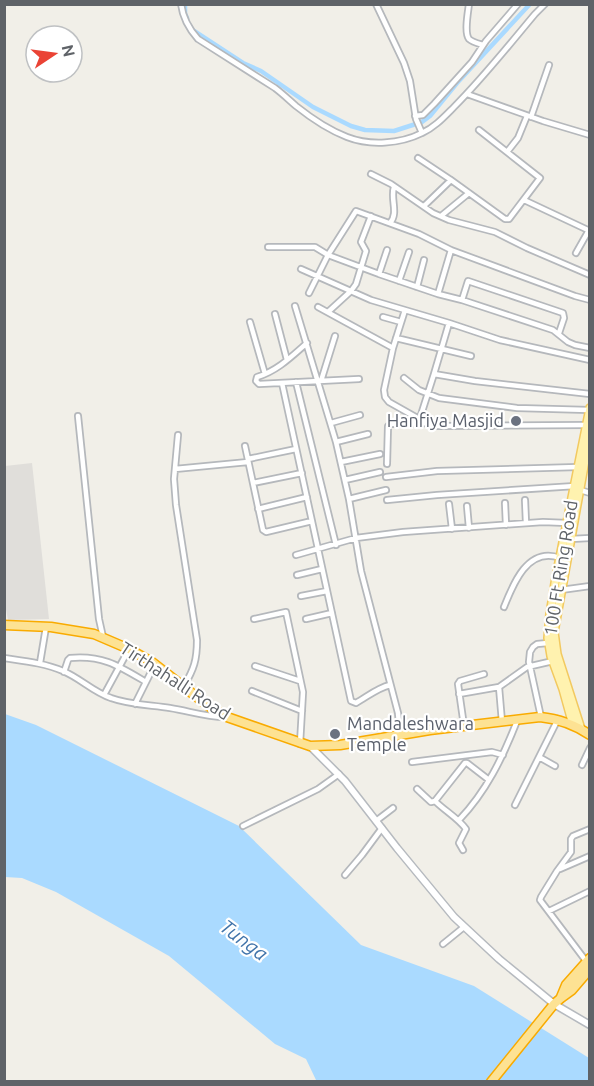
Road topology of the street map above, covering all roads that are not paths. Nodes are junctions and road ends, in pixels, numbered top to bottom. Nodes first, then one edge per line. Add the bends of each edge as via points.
1 (181, 4) edge
2 (376, 4) edge
3 (469, 4) edge
4 (518, 4) edge
5 (545, 4) edge
6 (483, 45) junction
7 (549, 65) dead end
8 (467, 94) junction
9 (529, 116) junction
10 (415, 117) junction
11 (479, 130) dead end
12 (421, 132) junction
13 (590, 135) edge
14 (507, 152) junction
15 (418, 158) dead end
16 (371, 174) dead end
17 (452, 180) junction
18 (394, 186) junction
19 (469, 192) junction
20 (524, 200) junction
21 (424, 206) junction
22 (371, 216) junction
23 (441, 216) junction
24 (390, 223) junction
25 (589, 231) edge
26 (268, 247) dead end
27 (387, 250) dead end
28 (451, 250) junction
29 (409, 252) dead end
30 (576, 254) dead end
31 (328, 255) junction
32 (424, 260) dead end
33 (360, 267) junction
34 (301, 269) dead end
35 (380, 274) junction
36 (590, 275) edge
37 (317, 276) junction
38 (399, 281) junction
39 (417, 287) junction
40 (351, 291) junction
41 (309, 293) dead end
42 (438, 294) junction
43 (462, 300) junction
44 (590, 300) edge
45 (295, 306) dead end
46 (318, 307) dead end
47 (405, 310) junction
48 (328, 312) junction
49 (274, 314) dead end
50 (383, 317) dead end
51 (250, 322) dead end
52 (401, 322) junction
53 (448, 323) junction
54 (559, 333) junction
55 (335, 336) dead end
56 (396, 338) junction
57 (307, 343) junction
58 (393, 348) junction
59 (590, 348) edge
60 (441, 349) junction
61 (471, 356) dead end
62 (287, 360) junction
63 (590, 360) edge
64 (265, 374) junction
65 (434, 374) junction
66 (404, 378) dead end
67 (359, 379) dead end
68 (319, 381) junction
69 (296, 382) junction
70 (282, 383) junction
71 (428, 394) junction
72 (590, 394) edge
73 (589, 409) edge
74 (78, 416) dead end
75 (360, 416) dead end
76 (420, 418) junction
77 (331, 423) junction
78 (427, 423) junction
79 (585, 425) junction
80 (590, 433) edge
81 (368, 434) dead end
82 (177, 435) dead end
83 (589, 439) edge
84 (336, 442) junction
85 (245, 446) dead end
86 (296, 449) junction
87 (380, 454) dead end
88 (248, 460) junction
89 (341, 462) junction
90 (387, 464) dead end
91 (584, 467) edge
92 (175, 470) junction
93 (380, 472) dead end
94 (302, 473) junction
95 (386, 477) dead end
96 (345, 480) junction
97 (253, 483) junction
98 (577, 488) junction
99 (386, 490) dead end
100 (590, 493) edge
101 (307, 498) junction
102 (349, 499) junction
103 (387, 500) dead end
104 (525, 500) dead end
105 (505, 502) dead end
106 (449, 504) dead end
107 (467, 506) dead end
108 (258, 509) junction
109 (312, 521) junction
110 (526, 523) junction
111 (567, 523) junction
112 (506, 525) junction
113 (469, 528) junction
114 (452, 529) junction
115 (356, 538) junction
116 (590, 538) edge
117 (571, 539) junction
118 (336, 544) junction
119 (318, 550) junction
120 (296, 555) dead end
121 (560, 558) junction
122 (322, 569) junction
123 (297, 575) dead end
124 (590, 586) edge
125 (561, 590) junction
126 (327, 591) junction
127 (301, 596) dead end
128 (504, 607) dead end
129 (332, 614) junction
130 (254, 619) dead end
131 (306, 620) dead end
132 (4, 625) edge
133 (46, 627) junction
134 (103, 638) junction
135 (548, 643) junction
136 (129, 649) junction
137 (4, 658) edge
138 (553, 661) junction
139 (40, 663) junction
140 (155, 664) junction
141 (255, 666) dead end
142 (530, 666) junction
143 (120, 667) junction
144 (64, 672) junction
145 (484, 674) dead end
146 (300, 681) junction
147 (146, 682) junction
148 (390, 685) junction
149 (184, 686) junction
150 (499, 687) junction
151 (252, 691) dead end
152 (459, 694) junction
153 (104, 695) junction
154 (135, 704) junction
155 (302, 711) junction
156 (227, 717) junction
157 (541, 717) junction
158 (558, 719) junction
159 (517, 721) junction
160 (502, 722) junction
161 (464, 726) junction
162 (577, 727) junction
163 (400, 734) junction
164 (590, 735) edge
165 (300, 744) junction
166 (310, 746) junction
167 (590, 748) edge
168 (503, 755) junction
169 (539, 757) junction
170 (412, 762) dead end
171 (582, 765) dead end
172 (555, 766) dead end
173 (339, 774) junction
174 (489, 780) junction
175 (417, 789) dead end
176 (435, 801) junction
177 (516, 805) dead end
178 (393, 808) dead end
179 (459, 820) junction
180 (376, 821) junction
181 (243, 825) dead end
182 (382, 828) junction
183 (590, 829) edge
184 (463, 850) dead end
185 (590, 856) edge
186 (558, 870) junction
187 (345, 875) dead end
188 (590, 891) edge
189 (549, 911) junction
190 (464, 927) junction
191 (443, 944) dead end
192 (589, 962) edge
193 (555, 1004) junction
194 (590, 1025) edge
195 (491, 1082) edge

1 - 12 street via 185,20 198,39 275,88 316,120 369,143 392,142
2 - 10 street via 404,63
3 - 6 street via 468,36
4 - 6 street
5 - 8 street
6 - 10 street via 434,104
7 - 9 street
8 - 9 street
8 - 12 street via 438,123
9 - 13 street
9 - 14 street
10 - 12 street
11 - 14 street
14 - 20 street via 540,178
15 - 17 street
16 - 18 street
17 - 19 street
17 - 21 street
18 - 21 street
18 - 24 street via 395,215
19 - 20 street via 507,219
19 - 23 street
20 - 25 street
21 - 23 street
22 - 24 street
22 - 31 street via 354,212
22 - 33 street via 361,242 366,251
23 - 36 street via 495,232
24 - 28 street
25 - 30 street
26 - 31 street via 313,246
27 - 35 street
28 - 42 street
28 - 44 street
29 - 38 street
31 - 33 street
31 - 37 street
32 - 39 street
33 - 35 street
33 - 40 street
34 - 37 street
35 - 38 street
37 - 40 street
37 - 41 street
38 - 39 street
39 - 42 street
40 - 47 street
40 - 48 street
42 - 43 street
43 - 54 street
43 - 54 street via 468,281 562,313
45 - 57 street
46 - 48 street
47 - 52 street
47 - 53 street
48 - 58 street
49 - 62 street
50 - 52 street
51 - 64 street
52 - 56 street
53 - 60 street
53 - 63 street via 507,342
54 - 59 street via 568,342
55 - 68 street
56 - 58 street
56 - 60 street
57 - 62 street
57 - 68 street
58 - 76 street via 385,397
60 - 61 street
60 - 65 street
62 - 64 street
64 - 70 street via 255,378 257,383
65 - 71 street
65 - 72 street
66 - 71 street
67 - 68 street
68 - 69 street
68 - 77 street
69 - 70 street
69 - 118 street
70 - 86 street
71 - 73 street via 518,408
71 - 76 street
73 - 79 main road, 100 Ft Ring Road
74 - 134 street
75 - 77 street
76 - 78 street
77 - 84 street
78 - 79 street
78 - 90 street via 388,426
79 - 91 main road, 100 Ft Ring Road
80 - 83 main road, 100 Ft Ring Road
81 - 84 street
82 - 92 street
83 - 91 main road, 100 Ft Ring Road
84 - 89 street
85 - 88 street
86 - 88 street
86 - 94 street
87 - 89 street
88 - 92 street
88 - 97 street
89 - 96 street
91 - 95 street via 437,471
91 - 98 main road, 100 Ft Ring Road
92 - 149 street via 176,505 197,640 194,669
93 - 96 street
94 - 97 street
94 - 101 street
96 - 102 street
97 - 108 street
98 - 100 street
98 - 103 street
98 - 111 main road, 100 Ft Ring Road
98 - 117 main road, 100 Ft Ring Road
99 - 102 street
101 - 108 street
101 - 109 street
102 - 115 street
104 - 110 street
105 - 112 street
106 - 114 street
107 - 113 street
108 - 109 street via 264,532
109 - 119 street
110 - 111 street
110 - 112 street
111 - 121 main road, 100 Ft Ring Road
112 - 113 street
113 - 114 street
114 - 115 street
115 - 118 street
115 - 148 street
116 - 117 street
117 - 125 main road, 100 Ft Ring Road
118 - 119 street
119 - 120 street
119 - 122 street
121 - 128 street via 538,557 526,566 514,582
121 - 135 main road, 100 Ft Ring Road
122 - 123 street
122 - 126 street
124 - 125 street
125 - 162 main road, 100 Ft Ring Road via 555,646
126 - 127 street
126 - 129 street
129 - 131 street
129 - 148 street via 352,703
130 - 146 street via 286,612
132 - 133 highway, Tirthahalli Road
133 - 134 highway, Tirthahalli Road
133 - 139 street
134 - 136 highway, Tirthahalli Road
135 - 138 main road, 100 Ft Ring Road
135 - 142 street via 533,647
136 - 140 highway, Tirthahalli Road
136 - 143 street
137 - 139 street
138 - 142 street
138 - 162 main road, 100 Ft Ring Road
139 - 144 street
140 - 147 street
140 - 149 highway, Tirthahalli Road
141 - 146 street
142 - 150 street
142 - 157 street
143 - 144 street via 104,660 73,657
143 - 147 street
143 - 153 street
144 - 153 street
145 - 152 street via 460,681
146 - 155 street
147 - 154 street
148 - 163 street
149 - 156 highway, Tirthahalli Road
150 - 152 street
150 - 160 street
151 - 155 street
152 - 161 street
153 - 154 street
154 - 156 street
155 - 165 street
156 - 165 highway, Tirthahalli Road
157 - 158 highway, Tirthahalli Road
157 - 159 highway, Tirthahalli Road
158 - 162 highway, Tirthahalli Road
158 - 169 street
159 - 160 highway, Tirthahalli Road
159 - 168 street
160 - 161 highway, Tirthahalli Road
161 - 163 highway, Tirthahalli Road
162 - 164 highway, Tirthahalli Road
163 - 166 highway, Tirthahalli Road
165 - 166 highway, Tirthahalli Road
166 - 173 street
167 - 171 street
168 - 170 street via 492,752
168 - 174 street
169 - 172 street
169 - 177 street
173 - 180 street
173 - 181 street via 318,789
174 - 176 street via 465,763
174 - 179 street
175 - 176 street via 431,802
176 - 179 street
178 - 180 street
179 - 184 street via 466,830 459,843
180 - 182 street
182 - 187 street
182 - 190 street
183 - 186 street via 573,836 571,852
185 - 186 street
186 - 189 street via 540,900
188 - 189 street
189 - 192 street
190 - 191 street
190 - 193 street
192 - 193 highway via 572,990
193 - 194 street
193 - 195 highway

